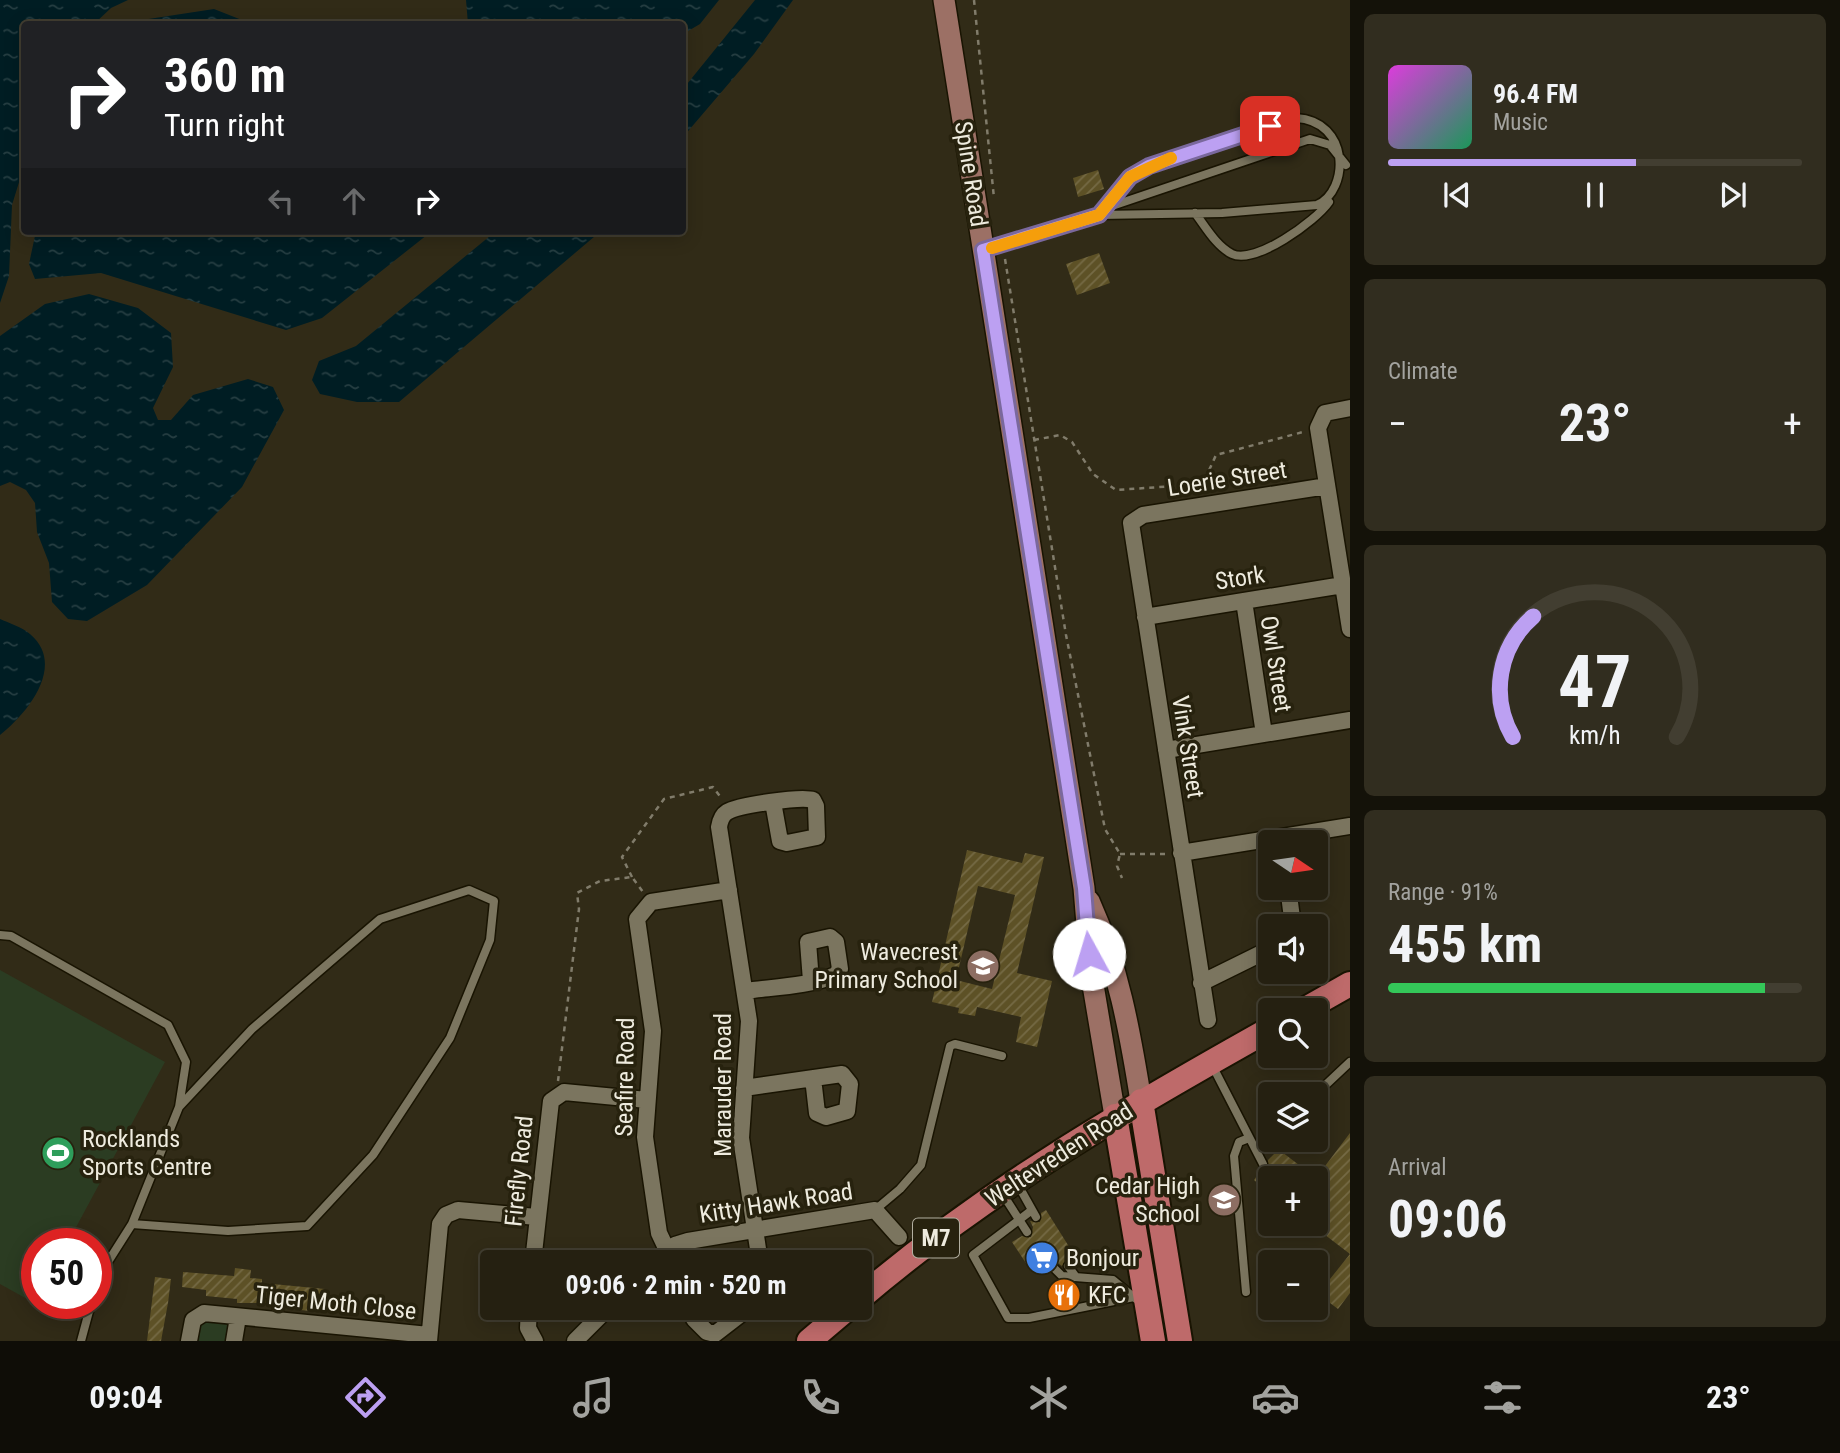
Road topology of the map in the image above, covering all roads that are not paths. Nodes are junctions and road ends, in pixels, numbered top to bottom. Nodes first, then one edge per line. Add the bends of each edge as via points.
1 (944, 0) edge
2 (1346, 165) junction
3 (1329, 202) junction
4 (1108, 207) junction
5 (1195, 213) junction
6 (1099, 215) junction
7 (983, 250) junction
8 (1350, 408) edge
9 (1327, 486) junction
10 (1134, 518) joint
11 (1343, 585) junction
12 (1244, 601) junction
13 (1145, 617) junction
14 (1350, 629) edge
15 (1350, 720) edge
16 (1264, 734) junction
17 (1166, 751) junction
18 (773, 803) dead end
19 (1350, 826) edge
20 (1328, 830) edge
21 (1258, 842) edge
22 (1181, 853) junction
23 (1084, 888) junction
24 (729, 890) junction
25 (0, 935) edge
26 (1258, 955) edge
27 (811, 981) dead end
28 (1201, 984) junction
29 (1350, 984) edge
30 (745, 991) junction
31 (1325, 998) edge
32 (1208, 1020) dead end
33 (1258, 1036) edge
34 (1002, 1056) dead end
35 (1211, 1062) junction
36 (1350, 1062) edge
37 (813, 1078) dead end
38 (1328, 1083) edge
39 (744, 1088) junction
40 (647, 1100) junction
41 (1142, 1101) junction
42 (179, 1107) junction
43 (1115, 1116) junction
44 (1249, 1138) junction
45 (1263, 1164) dead end
46 (1008, 1186) junction
47 (875, 1210) junction
48 (537, 1217) junction
49 (1019, 1219) junction
50 (132, 1224) junction
51 (755, 1230) junction
52 (1027, 1232) dead end
53 (899, 1237) dead end
54 (534, 1250) edge
55 (660, 1250) edge
56 (672, 1250) edge
57 (758, 1250) edge
58 (112, 1256) edge
59 (1047, 1261) dead end
60 (1069, 1265) dead end
61 (1076, 1277) junction
62 (872, 1288) edge
63 (1246, 1292) dead end
64 (1142, 1304) junction
65 (238, 1317) junction
66 (87, 1319) edge
67 (528, 1320) edge
68 (596, 1320) edge
69 (695, 1320) edge
70 (734, 1320) edge
71 (834, 1320) edge
72 (332, 1334) edge
73 (429, 1338) edge
74 (81, 1341) edge
75 (189, 1341) edge
76 (234, 1341) edge
77 (535, 1341) edge
78 (576, 1341) edge
79 (810, 1341) edge
80 (1153, 1341) edge
81 (1180, 1341) edge

1 - 7 main road, Spine Road
2 - 3 lane via 1342,184
2 - 4 lane via 1330,145 1310,139
2 - 4 lane via 1336,134 1319,121 1296,118 1149,166 1130,177
3 - 5 lane
3 - 5 lane via 1306,226 1246,256 1223,248
4 - 6 lane
5 - 6 lane
6 - 7 lane
7 - 23 main road, Spine Road
8 - 9 street via 1325,413 1318,428
9 - 10 street, Loerie Street
9 - 11 street
10 - 13 street, Vink Street via 1131,527
11 - 12 street, Stork
11 - 14 street
12 - 13 street, Stork
12 - 16 street, Owl Street
13 - 17 street, Vink Street
15 - 16 street
16 - 17 street
17 - 22 street, Vink Street
18 - 24 street, Marauder Road via 727,814 719,831
19 - 20 street
21 - 22 street
22 - 28 street, Vink Street
23 - 41 main road, Spine Road via 1104,933 1123,996
23 - 43 main road, Spine Road via 1091,973
24 - 30 street, Marauder Road
24 - 40 street, Seafire Road via 651,902 642,909 637,923 653,1031
25 - 42 lane via 12,936 168,1025 186,1062
26 - 28 street
27 - 30 street
28 - 32 street, Vink Street
29 - 31 main road
30 - 39 street, Marauder Road via 750,1030
33 - 35 main road, Weltevreden Road / M7
34 - 47 lane via 950,1046 921,1165
35 - 41 main road, Weltevreden Road / M7
35 - 44 lane
36 - 38 lane
37 - 39 street
39 - 51 street, Marauder Road via 741,1138
40 - 48 street, Firefly Road via 568,1092 556,1095 549,1108
40 - 55 street, Seafire Road via 646,1149
41 - 43 main road, Weltevreden Road / M7
41 - 81 main road, Spine Road
42 - 50 lane
42 - 50 lane via 252,1029 380,919 469,890 494,901 490,940 450,1038 373,1154 307,1226 228,1231
43 - 46 main road, Weltevreden Road / M7
43 - 64 main road, Spine Road
44 - 45 lane
44 - 63 lane via 1239,1142 1234,1156
46 - 49 lane
46 - 49 lane via 1034,1214
46 - 62 main road, Weltevreden Road / M7
47 - 51 street, Kitty Hawk Road
47 - 53 street, Kitty Hawk Road
48 - 54 street, Firefly Road
48 - 73 street via 458,1210 444,1217
49 - 52 lane
49 - 64 lane via 973,1255 1008,1318
50 - 58 lane
51 - 56 street, Kitty Hawk Road via 688,1241
51 - 57 street, Marauder Road
59 - 61 lane via 1060,1276
60 - 61 lane
61 - 64 lane via 1113,1280
64 - 80 main road, Spine Road
65 - 72 street, Tiger Moth Close
65 - 75 street, Tiger Moth Close via 200,1313 193,1320
65 - 76 street, Tiger Moth Close
66 - 74 lane
67 - 77 street
68 - 78 street
69 - 70 street via 715,1335
71 - 79 main road
72 - 73 street, Tiger Moth Close

